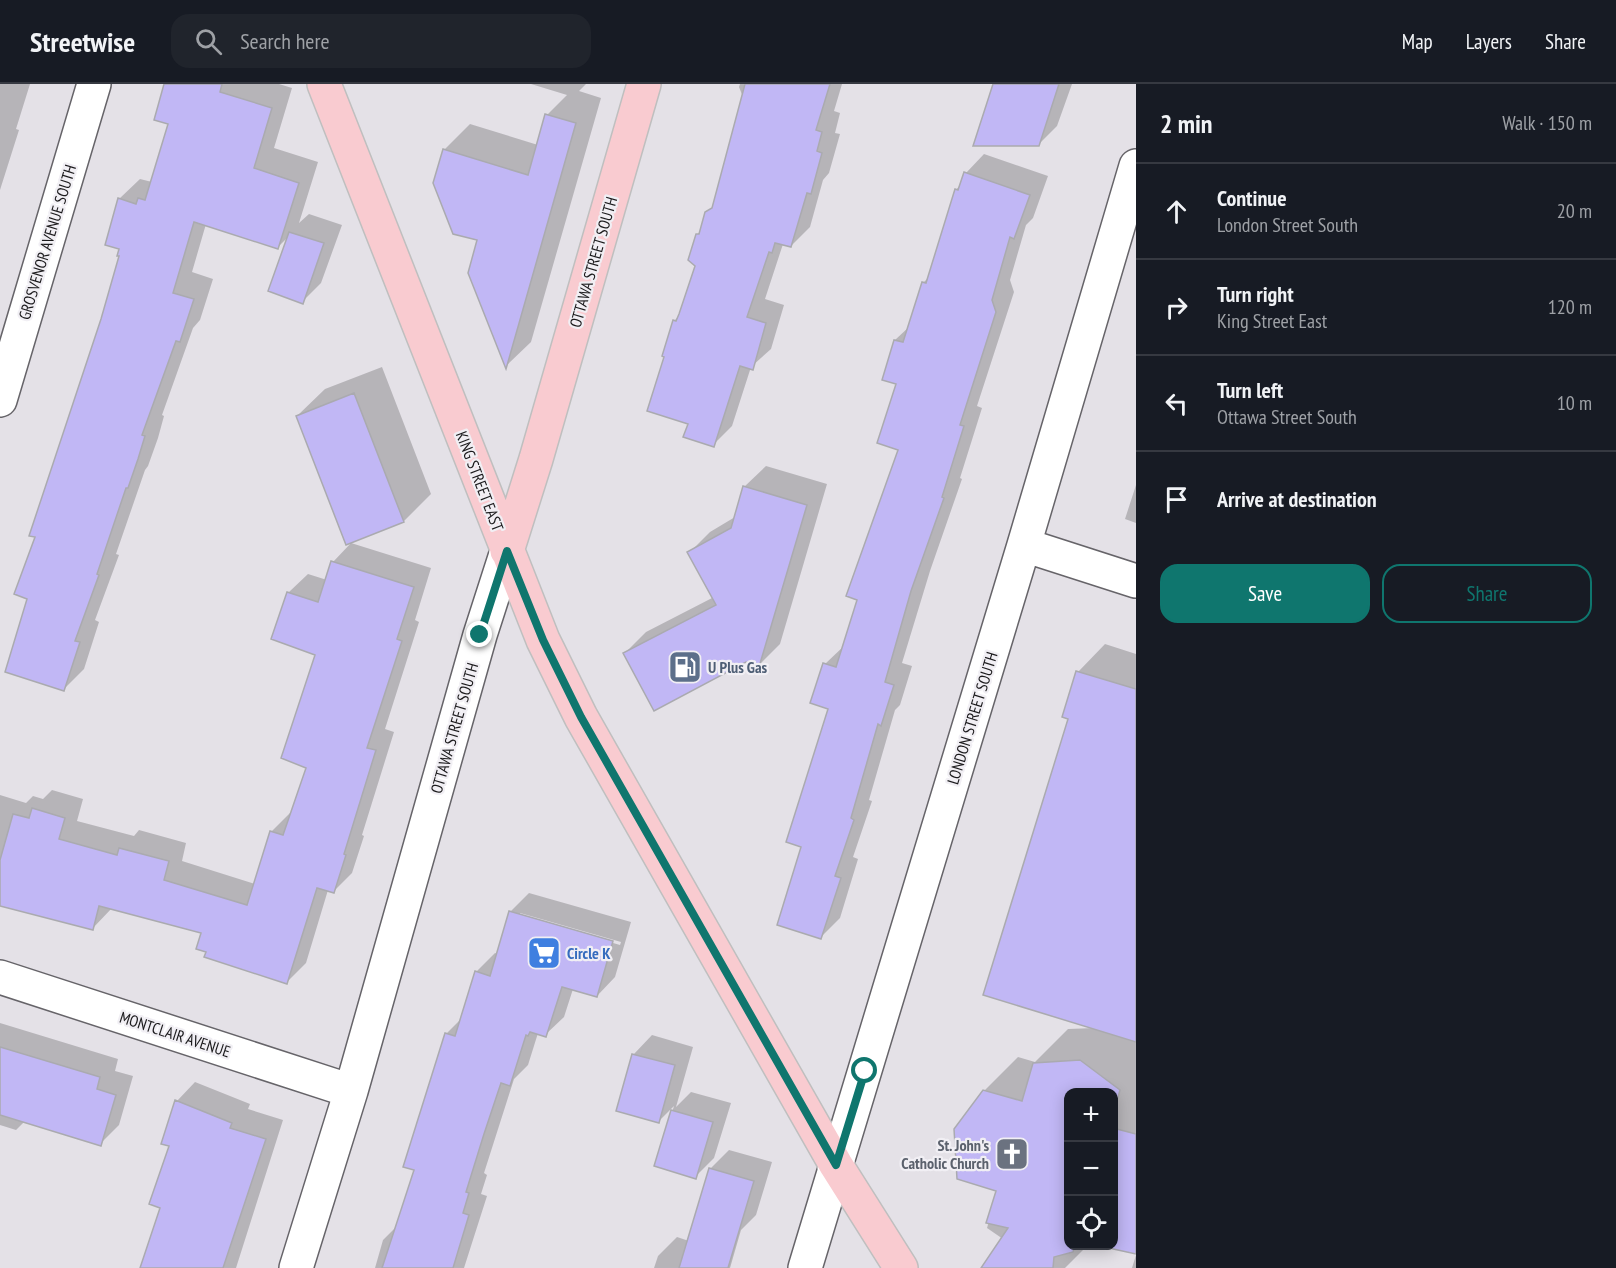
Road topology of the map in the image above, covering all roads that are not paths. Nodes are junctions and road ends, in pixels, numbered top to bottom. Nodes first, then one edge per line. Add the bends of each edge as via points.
1 (94, 84) edge
2 (324, 84) edge
3 (644, 84) edge
4 (1136, 166) edge
5 (0, 400) edge
6 (1024, 545) junction
7 (507, 551) junction
8 (1136, 581) edge
9 (0, 977) edge
10 (351, 1091) junction
11 (836, 1165) junction
12 (296, 1268) edge
13 (805, 1268) edge
14 (901, 1268) edge

1 - 5 street, GROSVENOR AVENUE SOUTH
2 - 7 main road, KING STREET EAST
3 - 7 main road, OTTAWA STREET SOUTH
4 - 6 street, LONDON STREET SOUTH
6 - 8 street
6 - 11 street, LONDON STREET SOUTH
7 - 10 street, OTTAWA STREET SOUTH
7 - 11 main road, KING STREET EAST via 543,640 581,717
9 - 10 street, MONTCLAIR AVENUE
10 - 12 street, OTTAWA STREET SOUTH
11 - 13 street, LONDON STREET SOUTH
11 - 14 main road, KING STREET EAST

